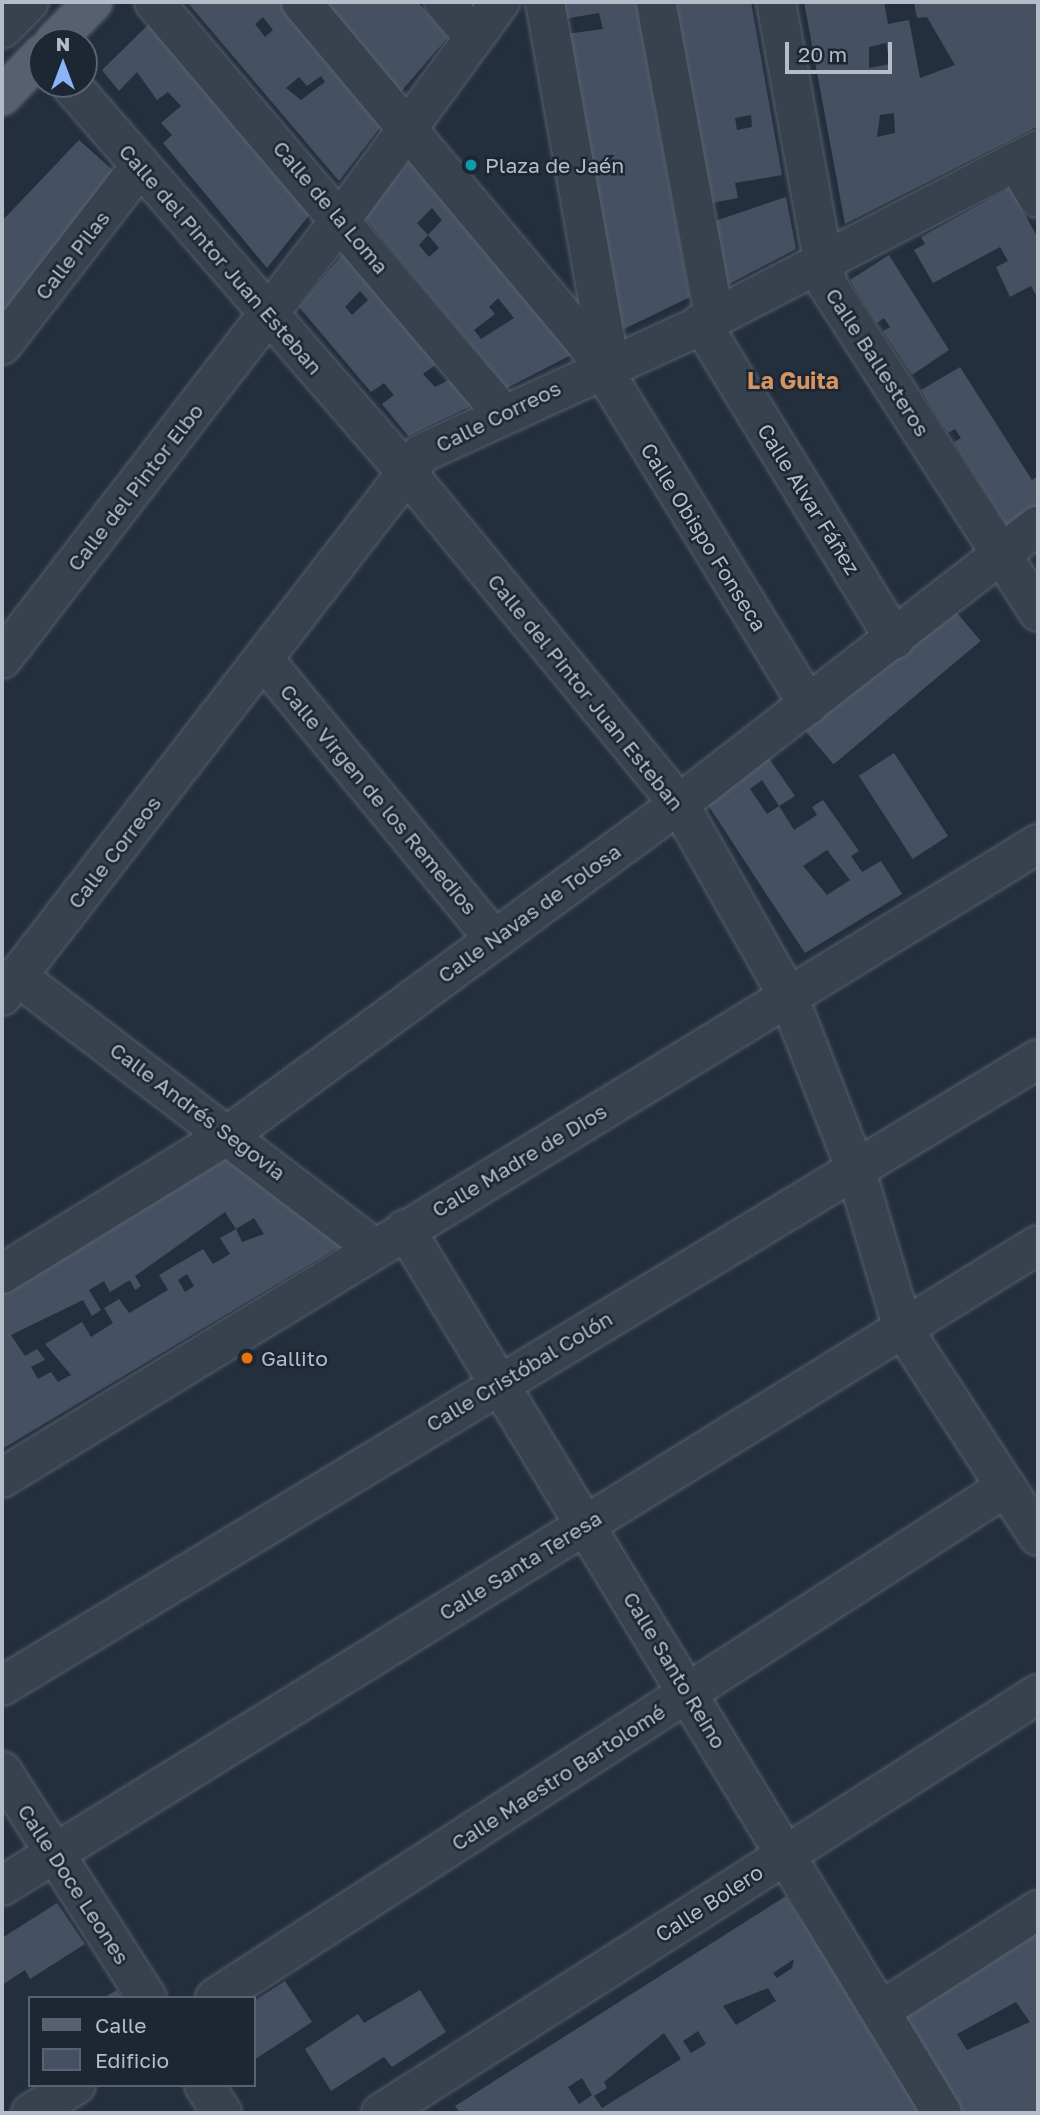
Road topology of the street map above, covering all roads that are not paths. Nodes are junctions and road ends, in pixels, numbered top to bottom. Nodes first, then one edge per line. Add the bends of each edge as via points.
1 (29, 2) edge
2 (93, 2) edge
3 (155, 2) edge
4 (301, 2) edge
5 (444, 2) edge
6 (500, 2) edge
7 (545, 2) edge
8 (656, 2) edge
9 (776, 2) edge
10 (68, 28) edge
11 (2, 29) edge
12 (474, 37) junction
13 (28, 69) edge
14 (2, 96) edge
15 (82, 98) edge
16 (405, 125) junction
17 (1027, 156) edge
18 (141, 165) junction
19 (1038, 198) edge
20 (342, 218) junction
21 (824, 262) junction
22 (268, 315) junction
23 (708, 319) junction
24 (2, 345) edge
25 (599, 370) junction
26 (503, 414) junction
27 (408, 474) junction
28 (1038, 526) edge
29 (1002, 553) junction
30 (1038, 612) edge
31 (895, 639) junction
32 (2, 659) edge
33 (264, 660) junction
34 (808, 705) junction
35 (679, 804) junction
36 (1038, 844) edge
37 (494, 939) junction
38 (9, 986) edge
39 (789, 998) junction
40 (1038, 1059) edge
41 (231, 1133) junction
42 (855, 1167) junction
43 (390, 1239) junction
44 (1038, 1245) edge
45 (2, 1274) edge
46 (903, 1329) junction
47 (499, 1383) junction
48 (2, 1478) edge
49 (1006, 1487) junction
50 (586, 1525) junction
51 (1038, 1535) edge
52 (2, 1686) edge
53 (689, 1693) junction
54 (1038, 1693) edge
55 (2, 1771) edge
56 (55, 1853) junction
57 (786, 1853) junction
58 (2, 1886) edge
59 (1038, 1910) edge
60 (146, 1996) edge
61 (218, 1996) edge
62 (880, 2011) junction
63 (73, 2087) edge
64 (205, 2087) edge
65 (31, 2113) edge
66 (222, 2113) edge
67 (381, 2113) edge
68 (942, 2113) edge

1 - 11 street
2 - 10 main road
3 - 20 street, Calle de la Loma
4 - 16 street
5 - 12 street
6 - 12 street, Calle del Pintor Elbo
7 - 25 street via 605,339
8 - 23 street, Calle Alvar Fáñez
9 - 21 street, Calle Ballesteros
12 - 16 street, Calle del Pintor Elbo
13 - 14 main road
15 - 18 street, Calle del Pintor Juan Esteban
16 - 20 street, Calle del Pintor Elbo
16 - 25 street via 589,347
17 - 19 street
17 - 21 street, Calle Correos
18 - 22 street, Calle del Pintor Juan Esteban
18 - 24 street, Calle Pilas
20 - 22 street, Calle del Pintor Elbo
20 - 26 street, Calle de la Loma
21 - 23 street, Calle Correos
21 - 29 street, Calle Ballesteros via 827,284
22 - 27 street, Calle del Pintor Juan Esteban
22 - 32 street, Calle del Pintor Elbo
23 - 25 street, Calle Correos
23 - 31 street, Calle Alvar Fáñez
25 - 26 street, Calle Correos
25 - 34 street, Calle Obispo Fonseca
26 - 27 street, Calle Correos via 422,453
27 - 33 street, Calle Correos
27 - 35 street, Calle del Pintor Juan Esteban
28 - 29 street, Calle Navas de Tolosa
29 - 30 street, Calle Ballesteros
29 - 31 street, Calle Navas de Tolosa
31 - 34 street, Calle Navas de Tolosa
33 - 37 street, Calle Virgen de los Remedios
33 - 38 street, Calle Correos
34 - 35 street, Calle Navas de Tolosa
35 - 37 street, Calle Navas de Tolosa
35 - 39 street, Calle del Pintor Juan Esteban
36 - 39 street, Calle Madre de Dios
37 - 41 street, Calle Navas de Tolosa
38 - 41 street, Calle Andrés Segovia
39 - 42 street, Calle del Pintor Juan Esteban
39 - 43 street, Calle Madre de Dios
40 - 42 street, Calle Cristóbal Colón
41 - 43 street, Calle Andrés Segovia
41 - 45 street, Calle Navas de Tolosa
42 - 46 street, Calle del Pintor Juan Esteban
42 - 47 street, Calle Cristóbal Colón
43 - 47 street, Calle Santo Reino
43 - 48 street, Calle Madre de Dios
44 - 46 street, Calle Santa Teresa
46 - 49 street, Calle del Pintor Juan Esteban
46 - 50 street, Calle Santa Teresa
47 - 50 street, Calle Santo Reino
47 - 52 street, Calle Cristóbal Colón
49 - 51 street, Calle del Pintor Juan Esteban
49 - 53 street, Calle Maestro Bartolomé
50 - 53 street, Calle Santo Reino
50 - 56 street, Calle Santa Teresa
53 - 57 street, Calle Santo Reino
53 - 61 street, Calle Maestro Bartolomé
54 - 57 street, Calle Bolero
55 - 56 street, Calle Doce Leones
56 - 58 street, Calle Santa Teresa
56 - 60 street, Calle Doce Leones
57 - 62 street, Calle Santo Reino
57 - 67 street, Calle Bolero
59 - 62 street
62 - 68 street, Calle Santo Reino
63 - 65 street
64 - 66 street

